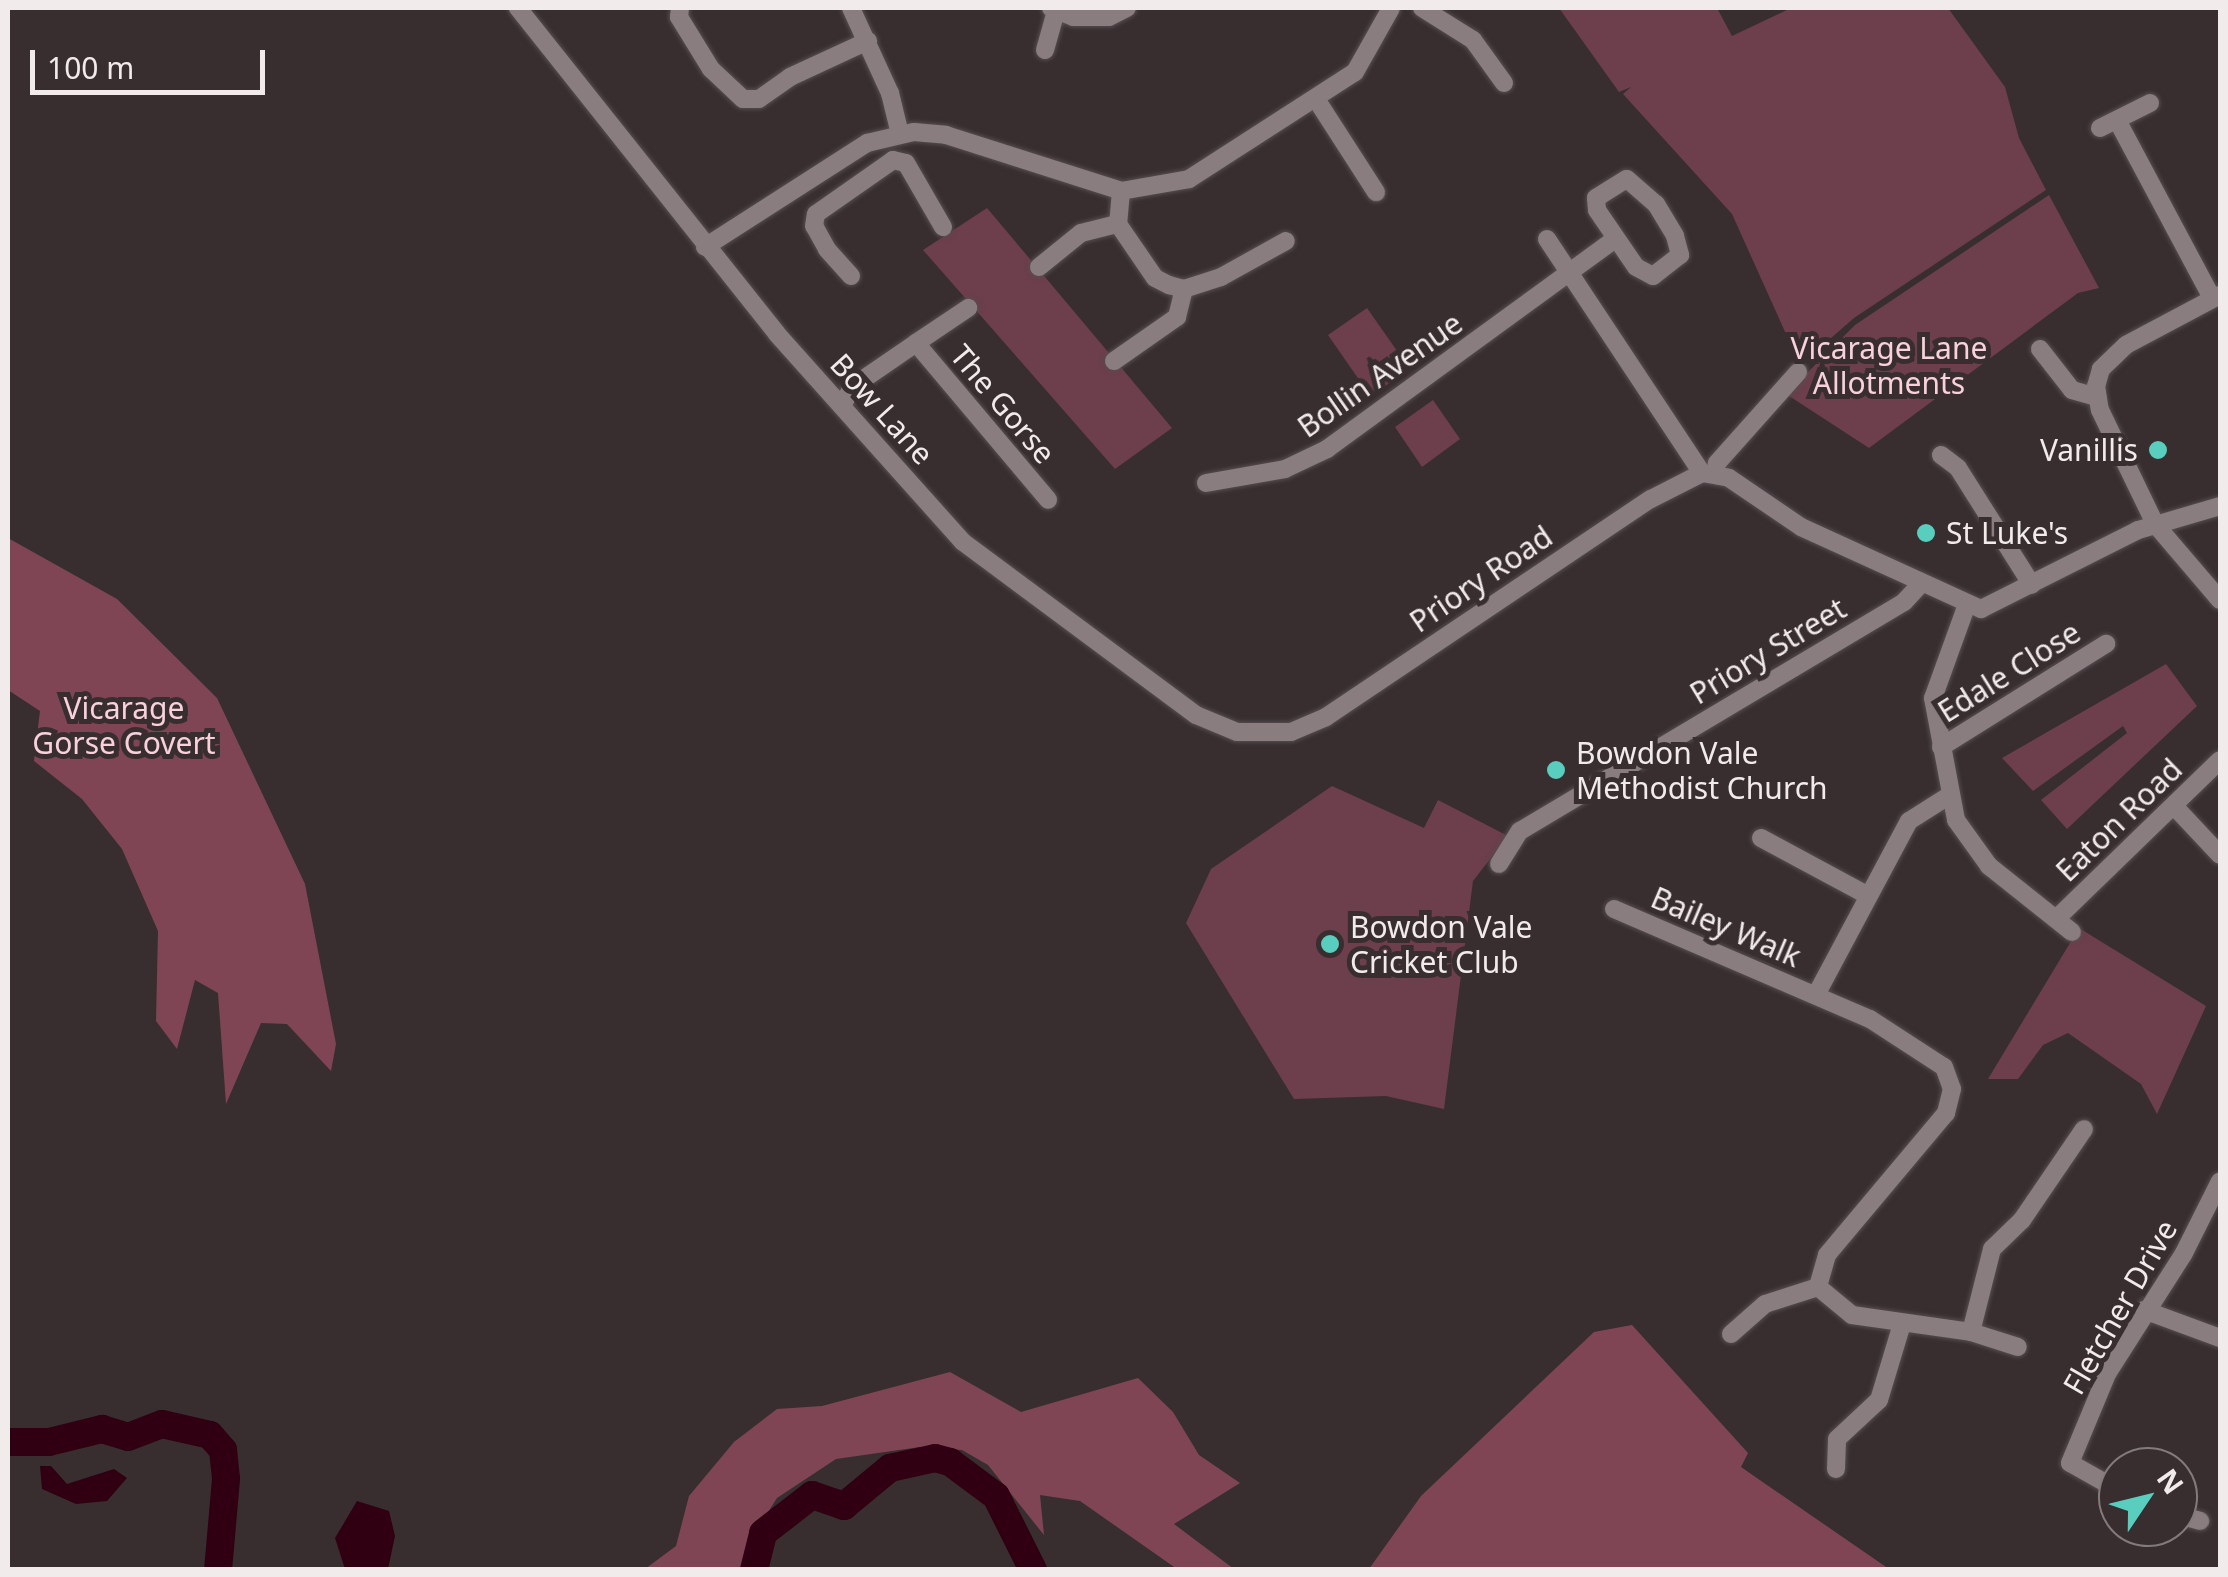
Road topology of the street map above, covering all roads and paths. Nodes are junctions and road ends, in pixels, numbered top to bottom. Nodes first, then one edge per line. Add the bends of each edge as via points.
1 (518, 8) edge
2 (680, 8) edge
3 (850, 8) edge
4 (1128, 8) edge
5 (1391, 8) edge
6 (1422, 8) edge
7 (1053, 9) edge
8 (868, 41) junction
9 (1045, 50) dead end
10 (1504, 82) dead end
11 (1316, 100) junction
12 (2150, 103) dead end
13 (900, 134) junction
14 (826, 168) junction
15 (842, 191) junction
16 (1122, 191) junction
17 (1376, 192) dead end
18 (1118, 224) junction
19 (944, 227) dead end
20 (1547, 239) dead end
21 (1615, 240) junction
22 (1286, 241) dead end
23 (706, 246) junction
24 (1039, 267) dead end
25 (1569, 273) junction
26 (851, 276) dead end
27 (1184, 289) junction
28 (2216, 296) edge
29 (968, 308) dead end
30 (916, 343) junction
31 (2040, 349) dead end
32 (1114, 360) dead end
33 (1798, 372) dead end
34 (2096, 397) junction
35 (842, 406) junction
36 (1941, 455) dead end
37 (1709, 474) junction
38 (1206, 482) dead end
39 (1048, 500) dead end
40 (2220, 506) edge
41 (2155, 524) junction
42 (2032, 585) junction
43 (1920, 586) junction
44 (2220, 600) edge
45 (1966, 607) junction
46 (2106, 644) dead end
47 (1291, 732) joint
48 (1940, 746) junction
49 (2220, 760) edge
50 (1950, 795) junction
51 (2174, 806) junction
52 (1762, 838) dead end
53 (2220, 855) edge
54 (1500, 864) dead end
55 (1867, 894) junction
56 (1614, 909) dead end
57 (2056, 919) junction
58 (2072, 932) dead end
59 (1816, 995) junction
60 (2084, 1129) dead end
61 (2220, 1180) edge
62 (1818, 1287) junction
63 (2144, 1310) junction
64 (1901, 1327) junction
65 (1971, 1332) junction
66 (1731, 1334) dead end
67 (2220, 1338) edge
68 (2018, 1348) dead end
69 (1836, 1468) dead end
70 (2098, 1479) edge

1 - 23 street, Bow Lane
2 - 8 street via 678,17 711,69 744,100
3 - 8 street
4 - 7 street via 1110,17
5 - 11 street via 1355,72
6 - 10 street via 1473,40
7 - 9 street
8 - 13 street
11 - 16 street via 1190,179
11 - 17 street
12 - 28 street via 2108,124
13 - 14 street via 867,143
13 - 16 street via 946,135
14 - 15 street
14 - 23 street
15 - 19 street via 900,159
15 - 26 street via 816,214 814,226 840,270
16 - 18 street
18 - 24 street via 1082,234
18 - 27 street via 1156,278
20 - 25 street
21 - 21 street via 1643,274 1652,276 1680,255 1667,220 1627,178 1596,198
21 - 25 street, Bollin Avenue
22 - 27 street
23 - 35 street, Bow Lane
25 - 37 street
25 - 38 street, Bollin Avenue via 1307,461 1248,479
27 - 32 street via 1177,317
28 - 34 street via 2112,356 2098,377
29 - 30 street, The Gorse
30 - 35 street, The Gorse via 852,387
30 - 39 street, The Gorse
31 - 34 street via 2072,390
33 - 37 street
34 - 41 street
35 - 47 street, Bow Lane via 963,542 1067,624 1196,715 1237,732
36 - 42 street via 1958,468
37 - 43 street
37 - 47 street, Priory Road via 1652,498 1326,717
40 - 41 street
41 - 42 street
41 - 44 street
42 - 45 street via 1996,606
43 - 45 street
43 - 54 street, Priory Street via 1904,602 1520,831
45 - 48 street via 1933,698
46 - 48 street, Edale Close
48 - 50 street
49 - 51 street, Eaton Road
50 - 55 street via 1909,821
50 - 57 street via 1969,843
51 - 53 street
51 - 57 street, Eaton Road
52 - 55 street
55 - 59 street
56 - 59 street, Bailey Walk
57 - 58 street
59 - 62 street, Bailey Walk via 1935,1059 1953,1098 1827,1255
60 - 65 street via 2022,1220 1992,1249
61 - 63 street, Fletcher Drive via 2184,1253
62 - 64 street via 1852,1315
62 - 66 street via 1766,1304
63 - 67 street
63 - 70 street, Fletcher Drive via 2070,1463
64 - 65 street
64 - 69 street via 1879,1400 1836,1439
65 - 68 street

